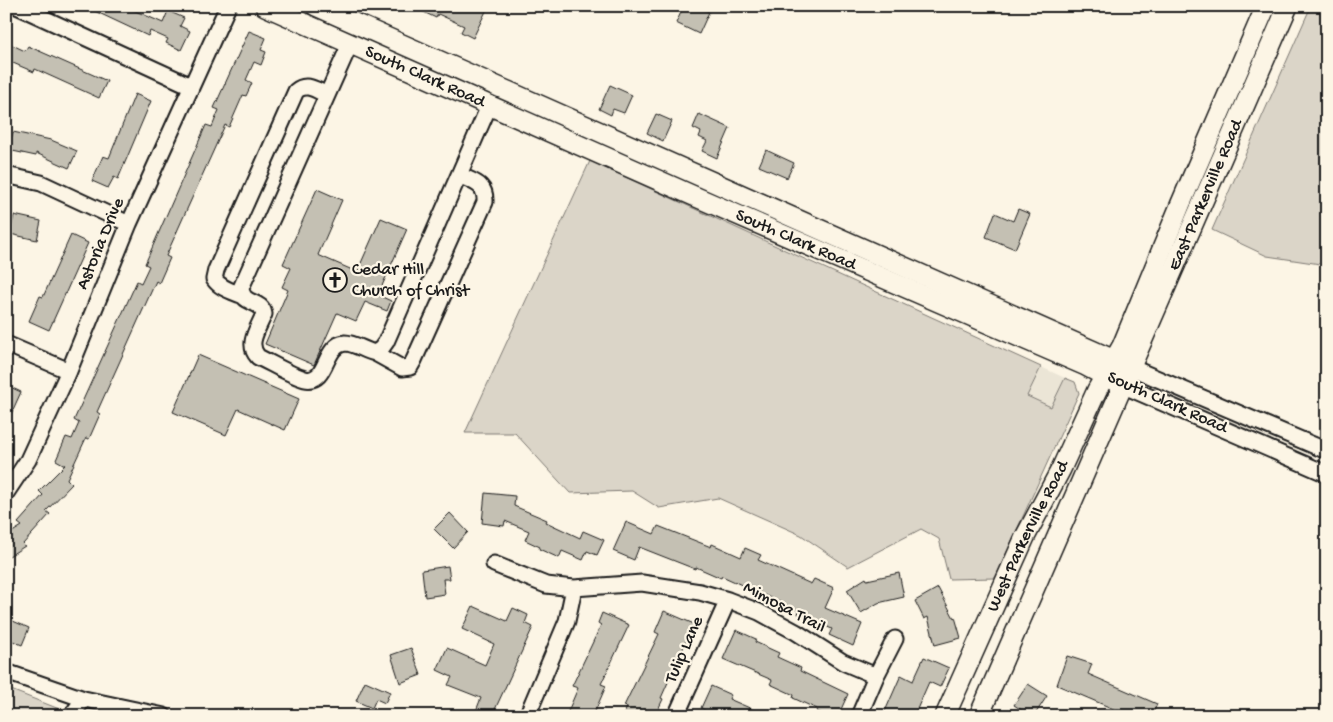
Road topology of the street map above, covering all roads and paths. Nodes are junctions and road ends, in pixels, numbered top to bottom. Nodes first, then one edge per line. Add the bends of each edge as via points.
1 (17, 6) edge
2 (228, 6) edge
3 (266, 6) edge
4 (316, 6) edge
5 (1266, 6) edge
6 (1288, 6) edge
7 (358, 25) junction
8 (350, 44) junction
9 (191, 86) junction
10 (497, 86) junction
11 (327, 95) junction
12 (489, 106) junction
13 (6, 175) edge
14 (459, 175) junction
15 (129, 224) junction
16 (241, 294) junction
17 (6, 344) edge
18 (375, 353) junction
19 (1122, 363) junction
20 (69, 371) junction
21 (1104, 376) junction
22 (1122, 385) junction
23 (1327, 451) edge
24 (1327, 474) edge
25 (6, 493) edge
26 (494, 564) dead end
27 (574, 588) junction
28 (728, 600) junction
29 (894, 639) dead end
30 (6, 672) edge
31 (876, 676) junction
32 (84, 700) junction
33 (71, 716) edge
34 (164, 716) edge
35 (527, 716) edge
36 (676, 716) edge
37 (859, 716) edge
38 (945, 716) edge
39 (979, 716) edge

1 - 9 street
2 - 9 street, Astoria Drive
3 - 8 main road, South Clark Road
4 - 7 main road, South Clark Road
5 - 19 main road, East Parkerville Road via 1122,346
6 - 19 main road, East Parkerville Road
7 - 8 main road
7 - 10 main road, South Clark Road
8 - 11 street
8 - 12 main road, South Clark Road
9 - 15 street, Astoria Drive
10 - 12 main road
10 - 19 main road, South Clark Road
11 - 16 street
11 - 16 street via 307,86 296,91 220,262 214,279 223,287
12 - 14 street
12 - 21 main road, South Clark Road
13 - 15 street via 41,183
14 - 18 street via 386,342
14 - 18 street via 482,187 486,193 485,202 414,360 410,367 402,368
15 - 20 street, Astoria Drive
16 - 18 street via 264,310 252,344 254,352 304,379 316,378 330,352 344,343
17 - 20 street
19 - 21 main road, West Parkerville Road
19 - 22 main road, East Parkerville Road
19 - 23 street, South Clark Road
20 - 25 street, Astoria Drive via 28,460
21 - 22 main road, South Clark Road
21 - 38 main road, West Parkerville Road via 1061,470 1025,537
22 - 24 street, South Clark Road
22 - 39 main road, West Parkerville Road
26 - 27 street, Mimosa Trail via 546,584
27 - 28 street, Mimosa Trail via 642,583
27 - 35 street via 567,621
28 - 31 street, Mimosa Trail via 759,612 843,662
28 - 36 street, Tulip Lane
29 - 31 street
30 - 32 street
31 - 37 street
32 - 33 street
32 - 34 street

